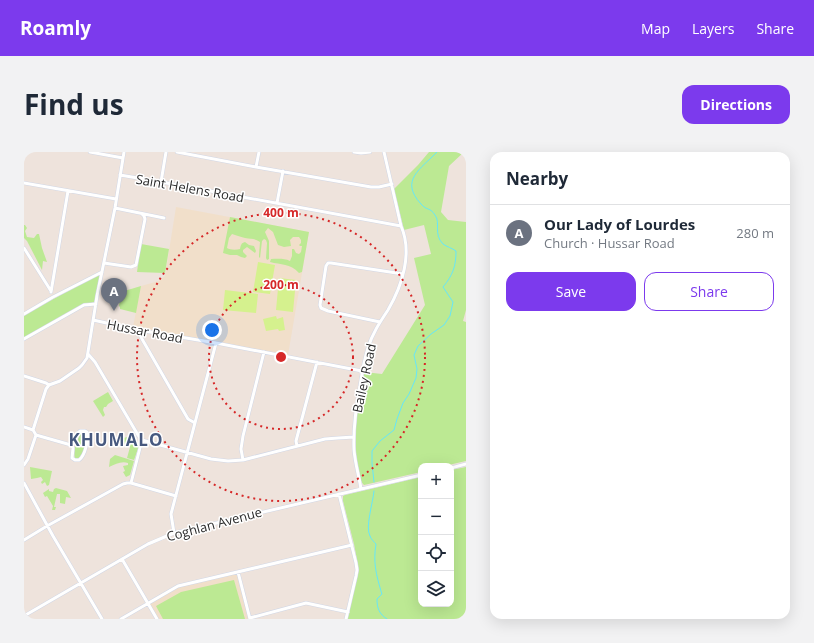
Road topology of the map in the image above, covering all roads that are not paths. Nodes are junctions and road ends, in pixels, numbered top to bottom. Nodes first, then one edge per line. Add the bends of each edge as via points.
1 (90, 152) edge
2 (124, 152) edge
3 (166, 152) edge
4 (177, 152) edge
5 (258, 152) edge
6 (354, 152) edge
7 (370, 152) edge
8 (384, 152) edge
9 (123, 158) junction
10 (256, 167) junction
11 (283, 172) junction
12 (120, 176) junction
13 (161, 182) junction
14 (24, 183) edge
15 (392, 184) junction
16 (68, 192) junction
17 (116, 200) junction
18 (277, 203) junction
19 (114, 208) junction
20 (142, 214) junction
21 (164, 218) dead end
22 (401, 226) junction
23 (24, 248) edge
24 (104, 263) junction
25 (102, 272) junction
26 (403, 274) junction
27 (51, 292) junction
28 (53, 297) junction
29 (96, 304) junction
30 (24, 314) edge
31 (93, 320) junction
32 (380, 322) junction
33 (138, 330) junction
34 (24, 340) edge
35 (216, 344) junction
36 (264, 352) junction
37 (88, 354) junction
38 (317, 362) junction
39 (362, 371) junction
40 (24, 376) edge
41 (49, 385) junction
42 (195, 422) junction
43 (24, 427) edge
44 (33, 430) junction
45 (36, 435) junction
46 (354, 437) junction
47 (142, 440) junction
48 (71, 444) junction
49 (297, 446) junction
50 (188, 452) junction
51 (243, 460) junction
52 (24, 464) edge
53 (466, 464) edge
54 (454, 467) edge
55 (418, 476) edge
56 (24, 483) edge
57 (131, 483) junction
58 (361, 489) junction
59 (339, 494) junction
60 (176, 496) junction
61 (47, 526) junction
62 (174, 533) junction
63 (24, 540) edge
64 (352, 545) junction
65 (122, 559) junction
66 (238, 572) junction
67 (81, 584) junction
68 (148, 604) junction
69 (348, 612) junction
70 (24, 616) edge
71 (102, 619) edge
72 (121, 619) edge
73 (157, 619) edge
74 (250, 619) edge
75 (346, 619) edge

1 - 9 street
2 - 9 street
3 - 13 street
4 - 10 street
5 - 10 street
6 - 7 street
8 - 15 street, Bailey Road
9 - 12 street
10 - 11 street
11 - 15 street via 371,187
11 - 18 street
12 - 13 street, Saint Helens Road
12 - 17 street
13 - 18 street, Saint Helens Road
14 - 16 street
15 - 22 street, Bailey Road
16 - 17 street
16 - 27 street
17 - 19 street
18 - 22 street, Saint Helens Road
19 - 20 street
19 - 24 street
20 - 21 street
20 - 24 street via 145,219 135,267
22 - 26 street, Bailey Road via 406,254
23 - 27 street
24 - 25 street
25 - 28 street
25 - 29 street
26 - 32 street, Bailey Road
26 - 32 street via 331,263 326,266 321,308
27 - 28 street
28 - 30 street
29 - 31 street
29 - 34 street via 84,305
31 - 33 street, Hussar Road
31 - 37 street
32 - 39 street, Bailey Road via 370,343
33 - 35 street, Hussar Road
33 - 42 street via 188,419
35 - 36 street, Hussar Road
35 - 42 street
36 - 38 street, Hussar Road
36 - 51 street via 242,436
37 - 41 street via 79,368
37 - 47 street
38 - 39 street, Hussar Road
38 - 49 street via 296,441
39 - 46 street, Bailey Road
40 - 41 street
41 - 44 street
42 - 50 street
43 - 44 street
44 - 45 street
45 - 48 street
45 - 52 street
46 - 49 street via 331,438
46 - 58 street, Bailey Road
47 - 50 street
47 - 57 street
48 - 48 street via 73,459 81,459 88,437 87,432 79,432 75,442
49 - 51 street
50 - 51 street via 218,460
50 - 60 street
53 - 54 street
55 - 58 street, Coghlan Avenue
56 - 61 street
57 - 60 street
57 - 61 street via 119,486
58 - 59 street, Coghlan Avenue
59 - 62 street, Coghlan Avenue
59 - 64 street
60 - 62 street via 171,514
61 - 63 street
61 - 67 street
62 - 65 street, Coghlan Avenue
64 - 66 street
64 - 69 street via 357,570
65 - 67 street, Coghlan Avenue
65 - 68 street
66 - 68 street via 178,586
66 - 74 street
67 - 70 street, Coghlan Avenue
67 - 71 street
68 - 72 street
68 - 73 street
69 - 74 street via 306,603
69 - 75 street

